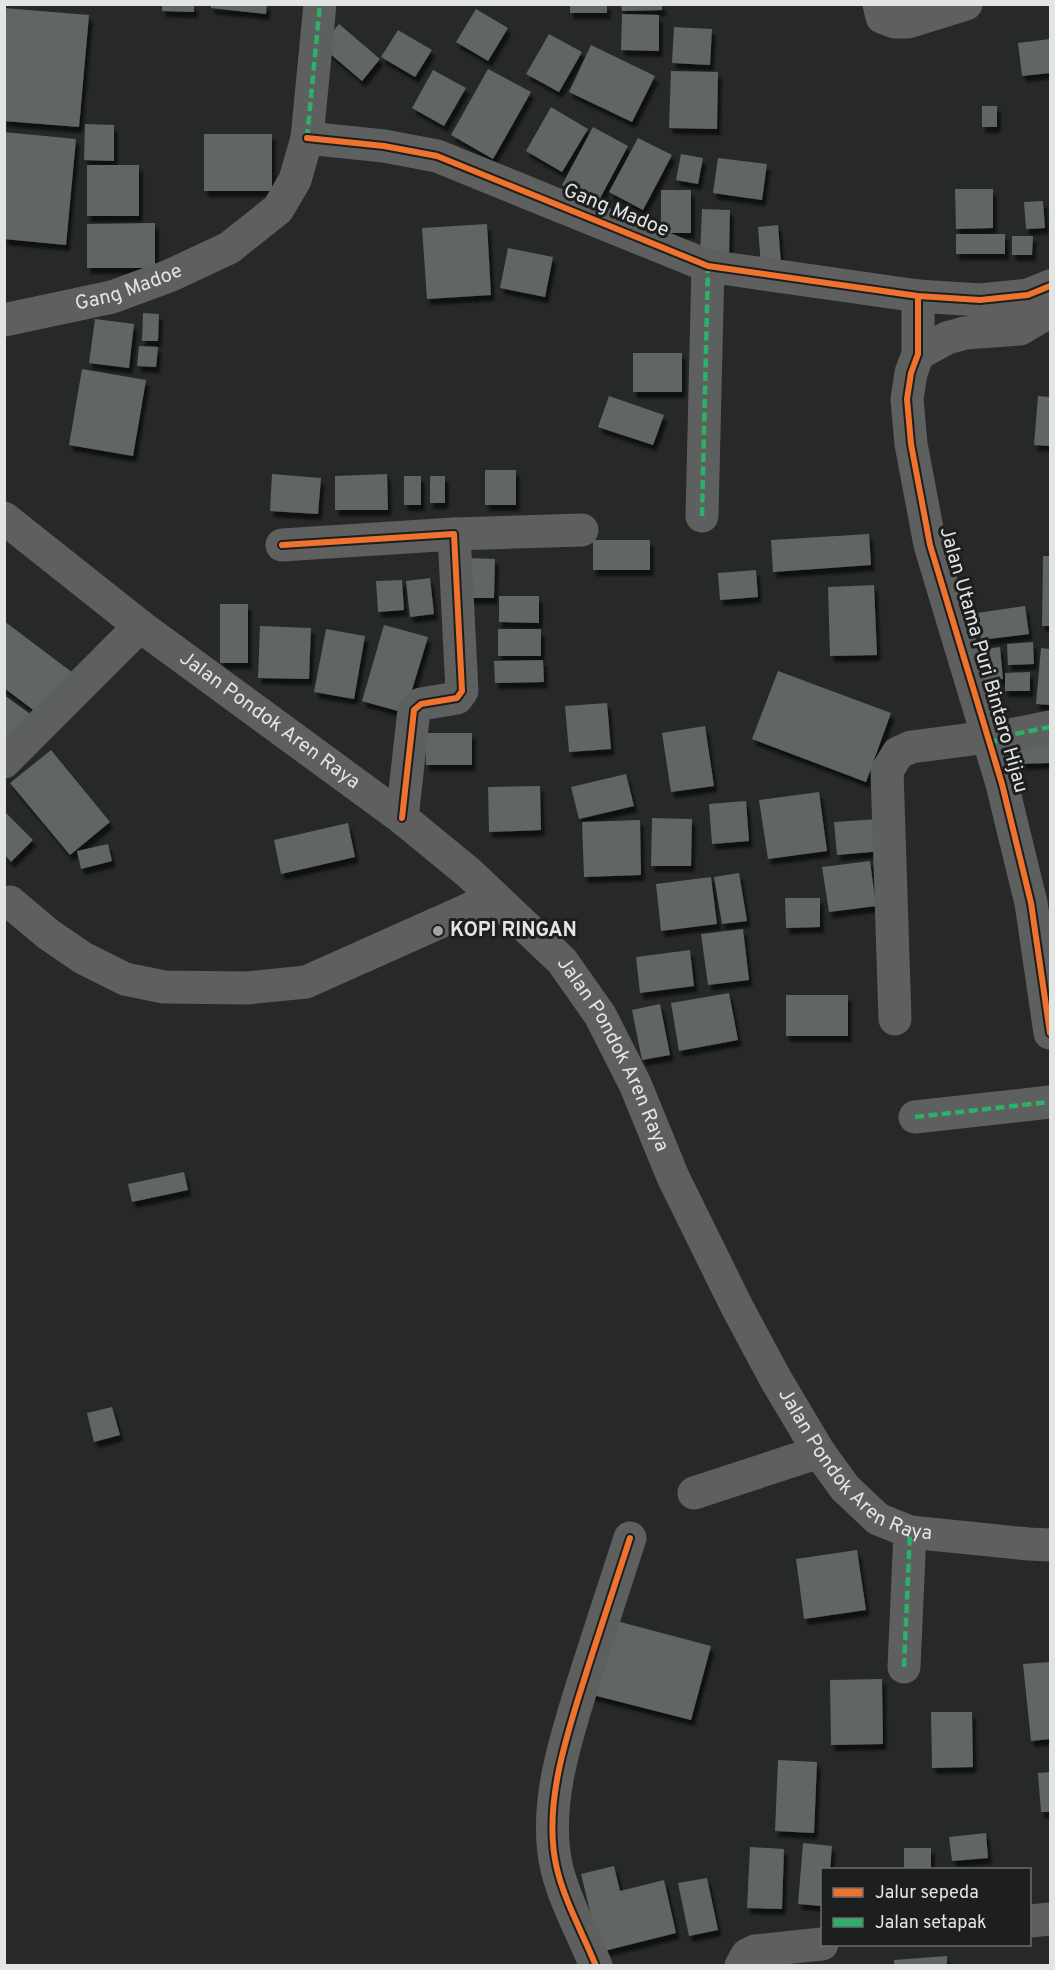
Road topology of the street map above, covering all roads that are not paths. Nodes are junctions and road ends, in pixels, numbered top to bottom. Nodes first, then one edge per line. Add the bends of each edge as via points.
1 (320, 4) edge
2 (879, 4) edge
3 (966, 4) edge
4 (307, 138) junction
5 (708, 266) junction
6 (1050, 286) edge
7 (918, 296) junction
8 (1050, 309) edge
9 (4, 320) edge
10 (918, 354) junction
11 (702, 516) dead end
12 (4, 518) edge
13 (582, 530) dead end
14 (454, 534) junction
15 (282, 545) dead end
16 (140, 626) junction
17 (1050, 726) edge
18 (989, 740) junction
19 (4, 762) edge
20 (402, 819) junction
21 (494, 898) junction
22 (10, 902) dead end
23 (895, 1019) dead end
24 (1050, 1033) edge
25 (1050, 1102) edge
26 (915, 1117) dead end
27 (819, 1452) junction
28 (694, 1492) dead end
29 (910, 1532) junction
30 (630, 1538) dead end
31 (1050, 1545) edge
32 (904, 1667) dead end
33 (1050, 1919) edge
34 (1031, 1921) edge
35 (821, 1944) edge
36 (596, 1965) edge
37 (741, 1965) edge

1 - 4 street
2 - 3 street via 882,17 909,22
4 - 5 street, Gang Madoe via 437,156
4 - 9 street, Gang Madoe via 296,180 278,209 229,248 112,297
5 - 7 street, Gang Madoe
5 - 11 street
6 - 7 street, Gang Madoe via 1028,295 980,300
7 - 10 street, Jalan Utama Puri Bintaro Hijau
8 - 10 street via 1020,329 965,333
10 - 18 street, Jalan Utama Puri Bintaro Hijau via 907,399 927,534
12 - 16 main road, Jalan Pondok Aren Raya
13 - 14 street
14 - 15 street
14 - 20 street via 462,690 457,698 421,704 414,710
16 - 19 street
16 - 20 main road, Jalan Pondok Aren Raya
17 - 18 street
18 - 23 street via 911,747 898,753 887,771
18 - 24 street, Jalan Utama Puri Bintaro Hijau via 1031,903
20 - 21 main road, Jalan Pondok Aren Raya
21 - 22 street via 306,982 247,988 164,987 125,980 83,958
21 - 27 main road, Jalan Pondok Aren Raya via 562,961 600,1015 737,1307
25 - 26 street
27 - 28 street
27 - 29 main road, Jalan Pondok Aren Raya via 845,1488 878,1519
29 - 31 main road, Jalan Pondok Aren Raya
29 - 32 street
30 - 36 street via 579,1697 557,1778 553,1810 557,1867
33 - 34 street
35 - 37 street via 755,1951

